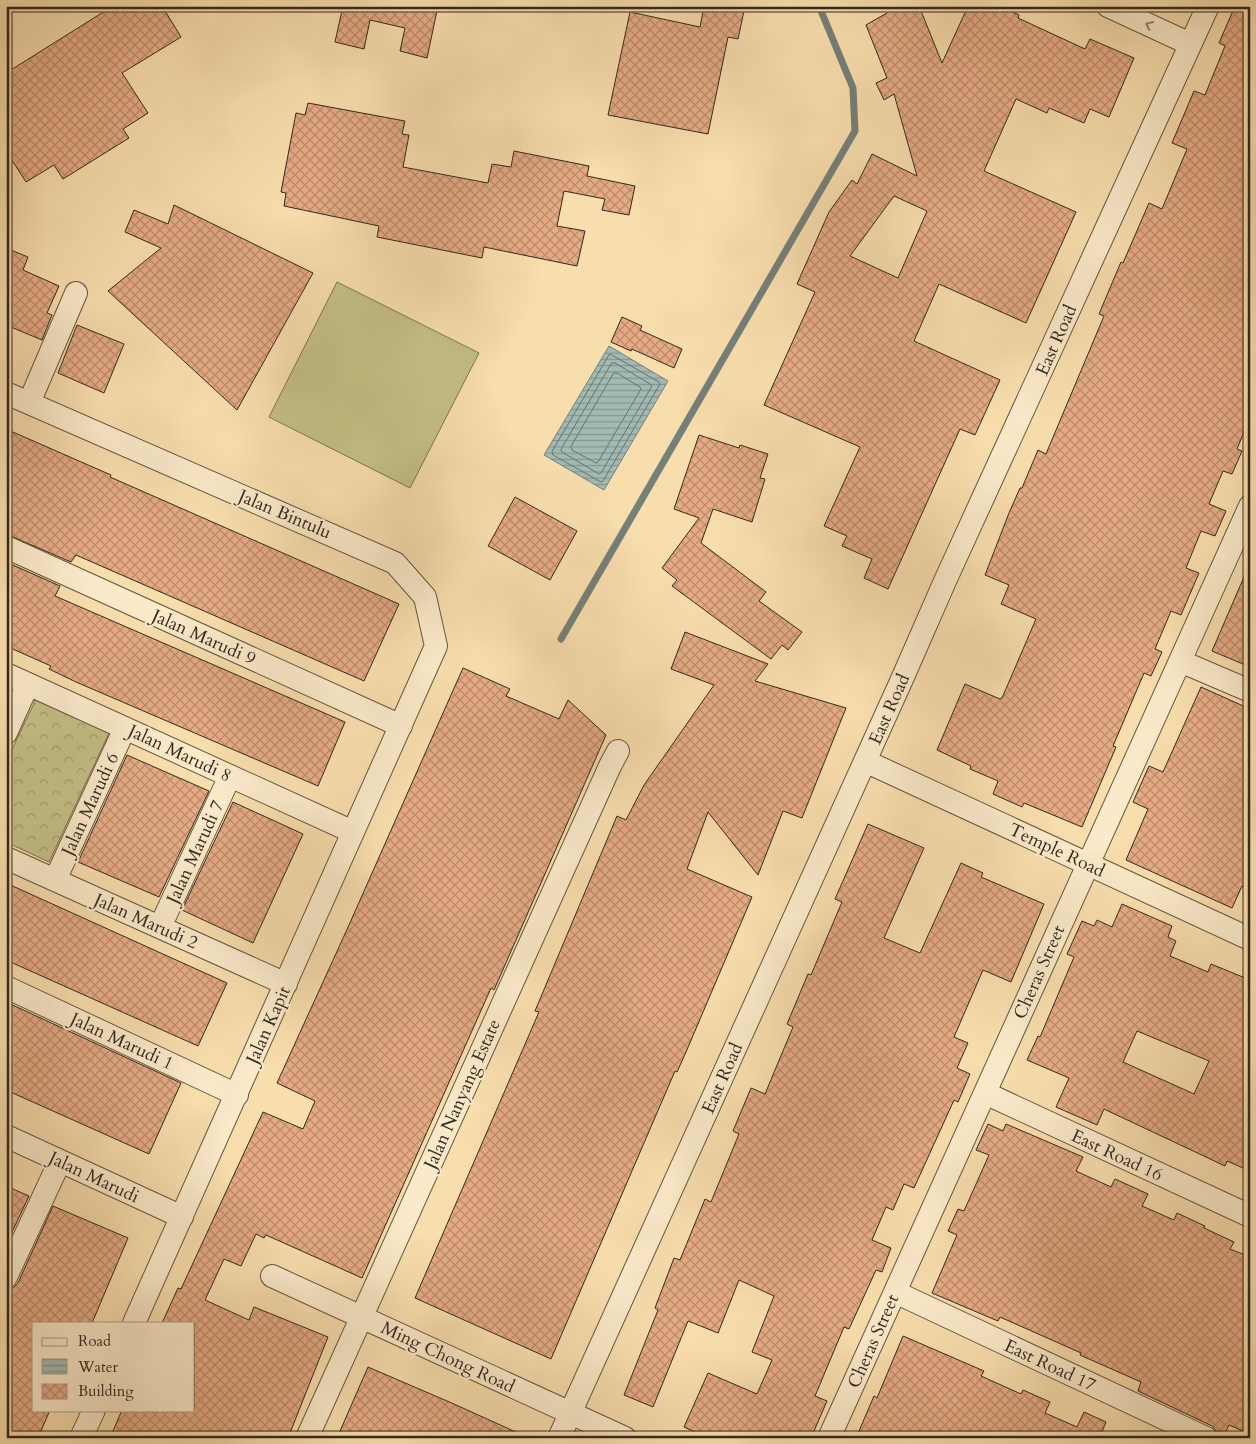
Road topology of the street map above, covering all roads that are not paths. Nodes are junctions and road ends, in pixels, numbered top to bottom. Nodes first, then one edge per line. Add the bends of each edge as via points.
1 (1108, 6) edge
2 (1208, 6) edge
3 (1190, 44) junction
4 (76, 293) dead end
5 (6, 393) edge
6 (29, 403) junction
7 (1250, 506) edge
8 (6, 548) edge
9 (1180, 660) junction
10 (6, 674) edge
11 (28, 684) junction
12 (1250, 691) edge
13 (401, 726) junction
14 (125, 728) junction
15 (6, 733) edge
16 (618, 751) dead end
17 (865, 761) junction
18 (230, 776) junction
19 (354, 832) junction
20 (6, 858) edge
21 (1088, 864) junction
22 (55, 880) junction
23 (160, 927) junction
24 (1250, 938) edge
25 (286, 984) junction
26 (6, 987) edge
27 (985, 1093) junction
28 (237, 1095) junction
29 (6, 1136) edge
30 (60, 1161) junction
31 (1250, 1216) edge
32 (182, 1217) junction
33 (272, 1276) dead end
34 (6, 1277) edge
35 (895, 1292) junction
36 (362, 1317) junction
37 (134, 1322) edge
38 (93, 1412) edge
39 (570, 1413) junction
40 (81, 1438) edge
41 (307, 1438) edge
42 (559, 1438) edge
43 (625, 1438) edge
44 (829, 1438) edge
45 (1206, 1438) edge

3 -> 1 street
2 - 3 street, East Road
3 - 17 street, East Road
4 - 6 street
5 - 6 street, Jalan Bintulu
6 - 13 street, Jalan Bintulu via 395,562 425,597 436,646
7 - 9 street, Cheras Street
8 - 13 street, Jalan Marudi 9
9 - 12 street
9 - 21 street, Cheras Street
10 - 11 street, Jalan Marudi 8
11 - 14 street, Jalan Marudi 8
11 - 15 street
13 - 19 street, Jalan Kapit
14 - 18 street, Jalan Marudi 8
14 - 22 street, Jalan Marudi 6
16 - 36 street, Jalan Nanyang Estate
17 - 21 street, Temple Road
17 - 39 street, East Road
18 - 19 street, Jalan Marudi 8
18 - 23 street, Jalan Marudi 7
19 - 25 street, Jalan Kapit
20 - 22 street, Jalan Marudi 2
21 - 24 street, Temple Road
21 - 27 street, Cheras Street
22 - 23 street, Jalan Marudi 2
23 - 25 street, Jalan Marudi 2
25 - 28 street, Jalan Kapit
26 - 28 street, Jalan Marudi 1
27 - 31 street, East Road 16
27 - 35 street, Cheras Street
28 - 32 street, Jalan Kapit
29 - 30 street, Jalan Marudi
30 - 32 street, Jalan Marudi
30 - 34 street
32 - 37 street, Jalan Kapit
33 - 36 street, Ming Chong Road
35 - 44 street, Cheras Street
35 - 45 street, East Road 17
36 - 39 street, Ming Chong Road
36 - 41 street, Jalan Nanyang Estate
38 - 40 street
39 - 42 street, East Road
39 - 43 street, Ming Chong Road

